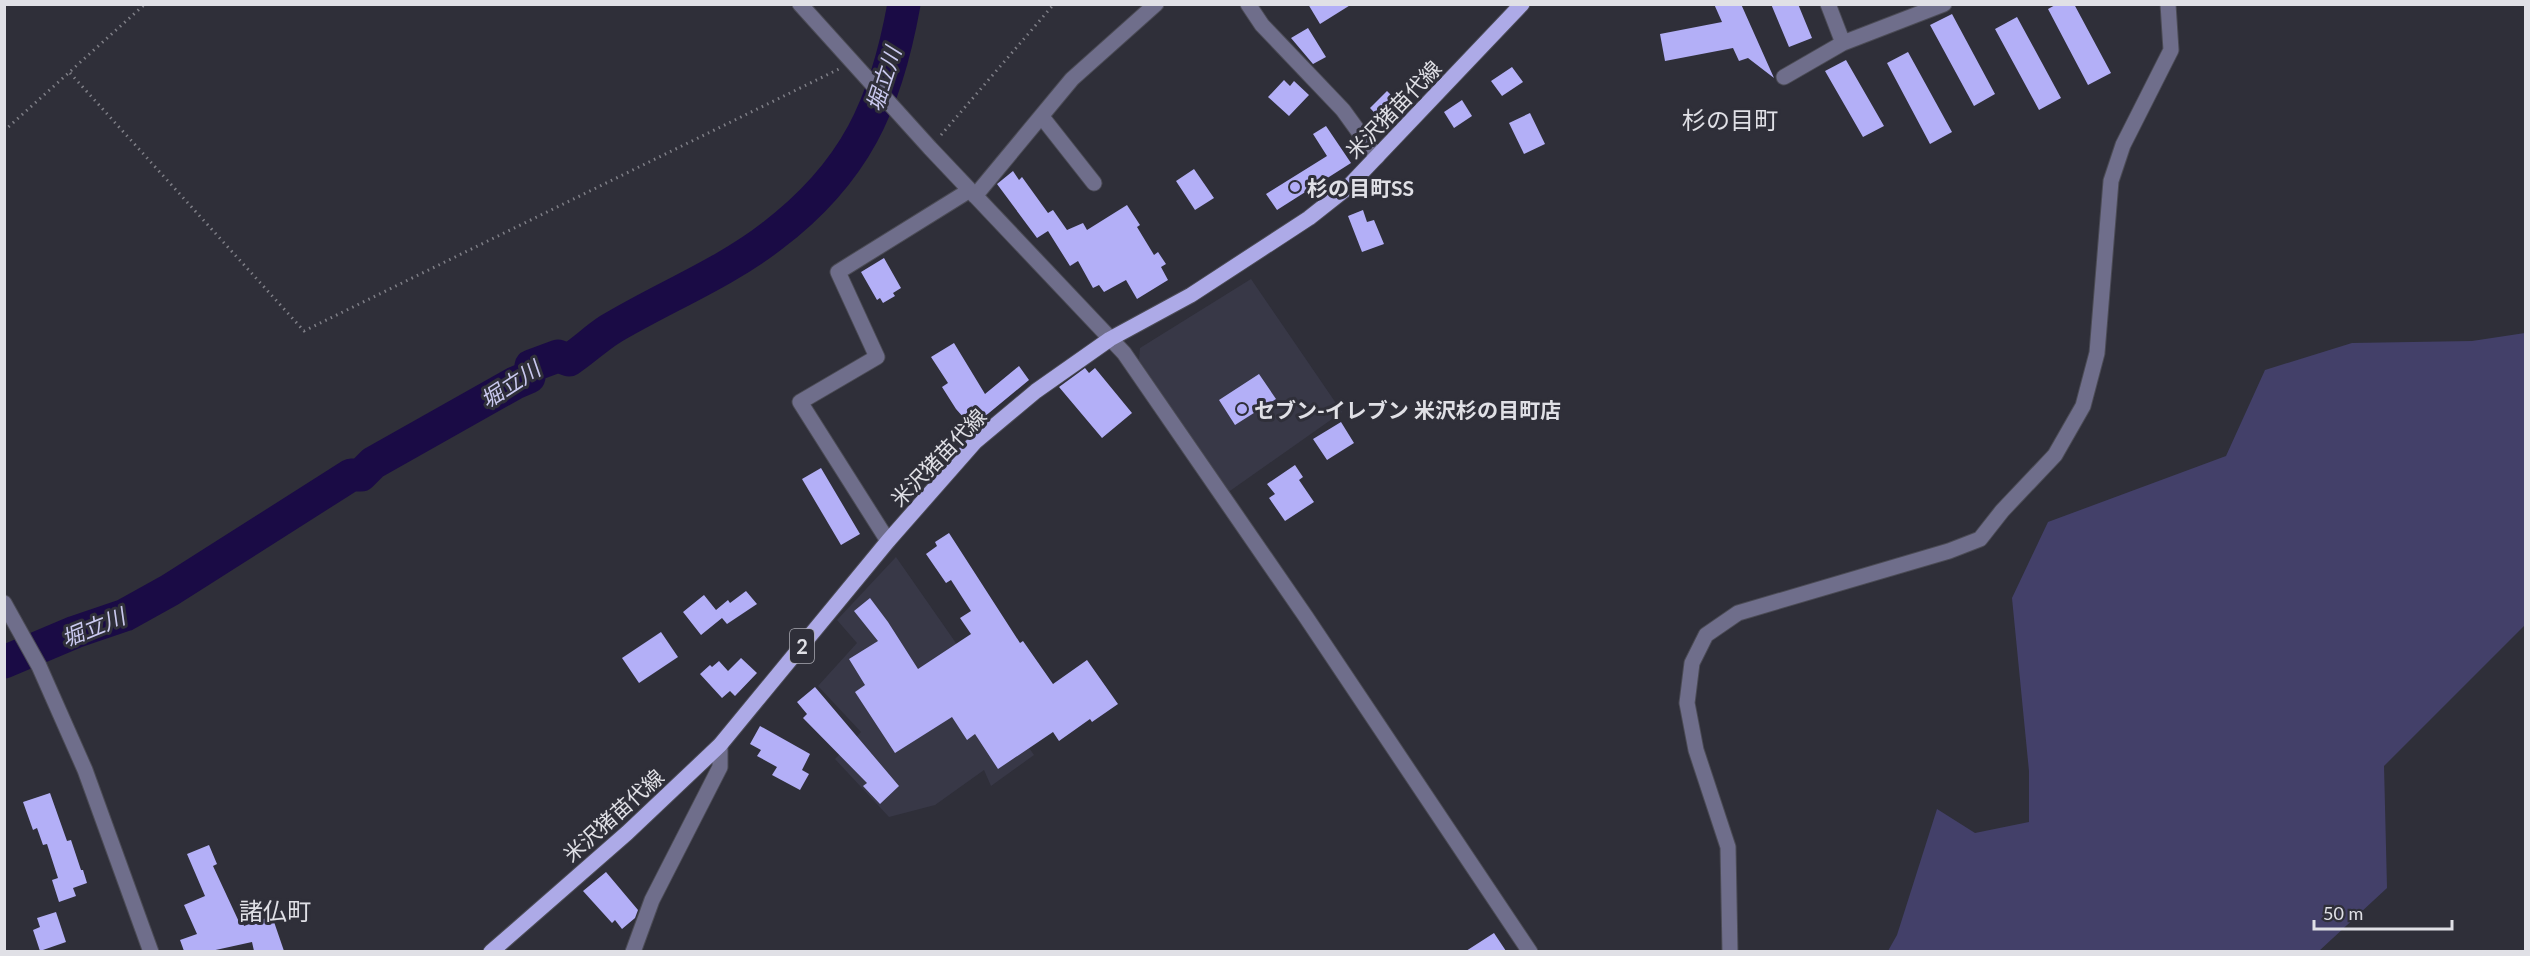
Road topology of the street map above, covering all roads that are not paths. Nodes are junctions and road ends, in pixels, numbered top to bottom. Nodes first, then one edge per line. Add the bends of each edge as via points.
1 (800, 4) edge
2 (1155, 4) edge
3 (1248, 4) edge
4 (1522, 4) edge
5 (1828, 4) edge
6 (1944, 4) edge
7 (2168, 4) edge
8 (1843, 43) junction
9 (1784, 77) dead end
10 (1042, 117) junction
11 (1377, 157) junction
12 (1094, 183) dead end
13 (972, 193) junction
14 (1110, 339) junction
15 (888, 541) junction
16 (4, 603) edge
17 (720, 745) junction
18 (152, 951) edge
19 (490, 951) edge
20 (633, 951) edge
21 (1530, 951) edge
22 (1730, 951) edge

1 - 13 street
2 - 10 street via 1071,79
3 - 11 street via 1262,25 1343,110
4 - 11 main road, 米沢猪苗代線 / 2
5 - 8 street
6 - 8 street
7 - 22 street via 2171,50 2123,145 2111,181 2097,353 2083,406 2055,455 1980,539 1737,613 1706,635 1692,663 1687,703 1696,750 1728,847
8 - 9 street
10 - 12 street
10 - 13 street
11 - 14 main road, 米沢猪苗代線 / 2 via 1347,188 1309,218 1191,295
13 - 14 street
13 - 15 street via 838,272 877,357 800,402
14 - 15 main road, 米沢猪苗代線 / 2 via 1036,391 975,442
14 - 21 street via 1124,353
15 - 17 main road, 米沢猪苗代線 / 2
16 - 18 street via 39,666 86,770
17 - 19 main road, 米沢猪苗代線 / 2 via 627,833
17 - 20 street via 720,767 652,900

